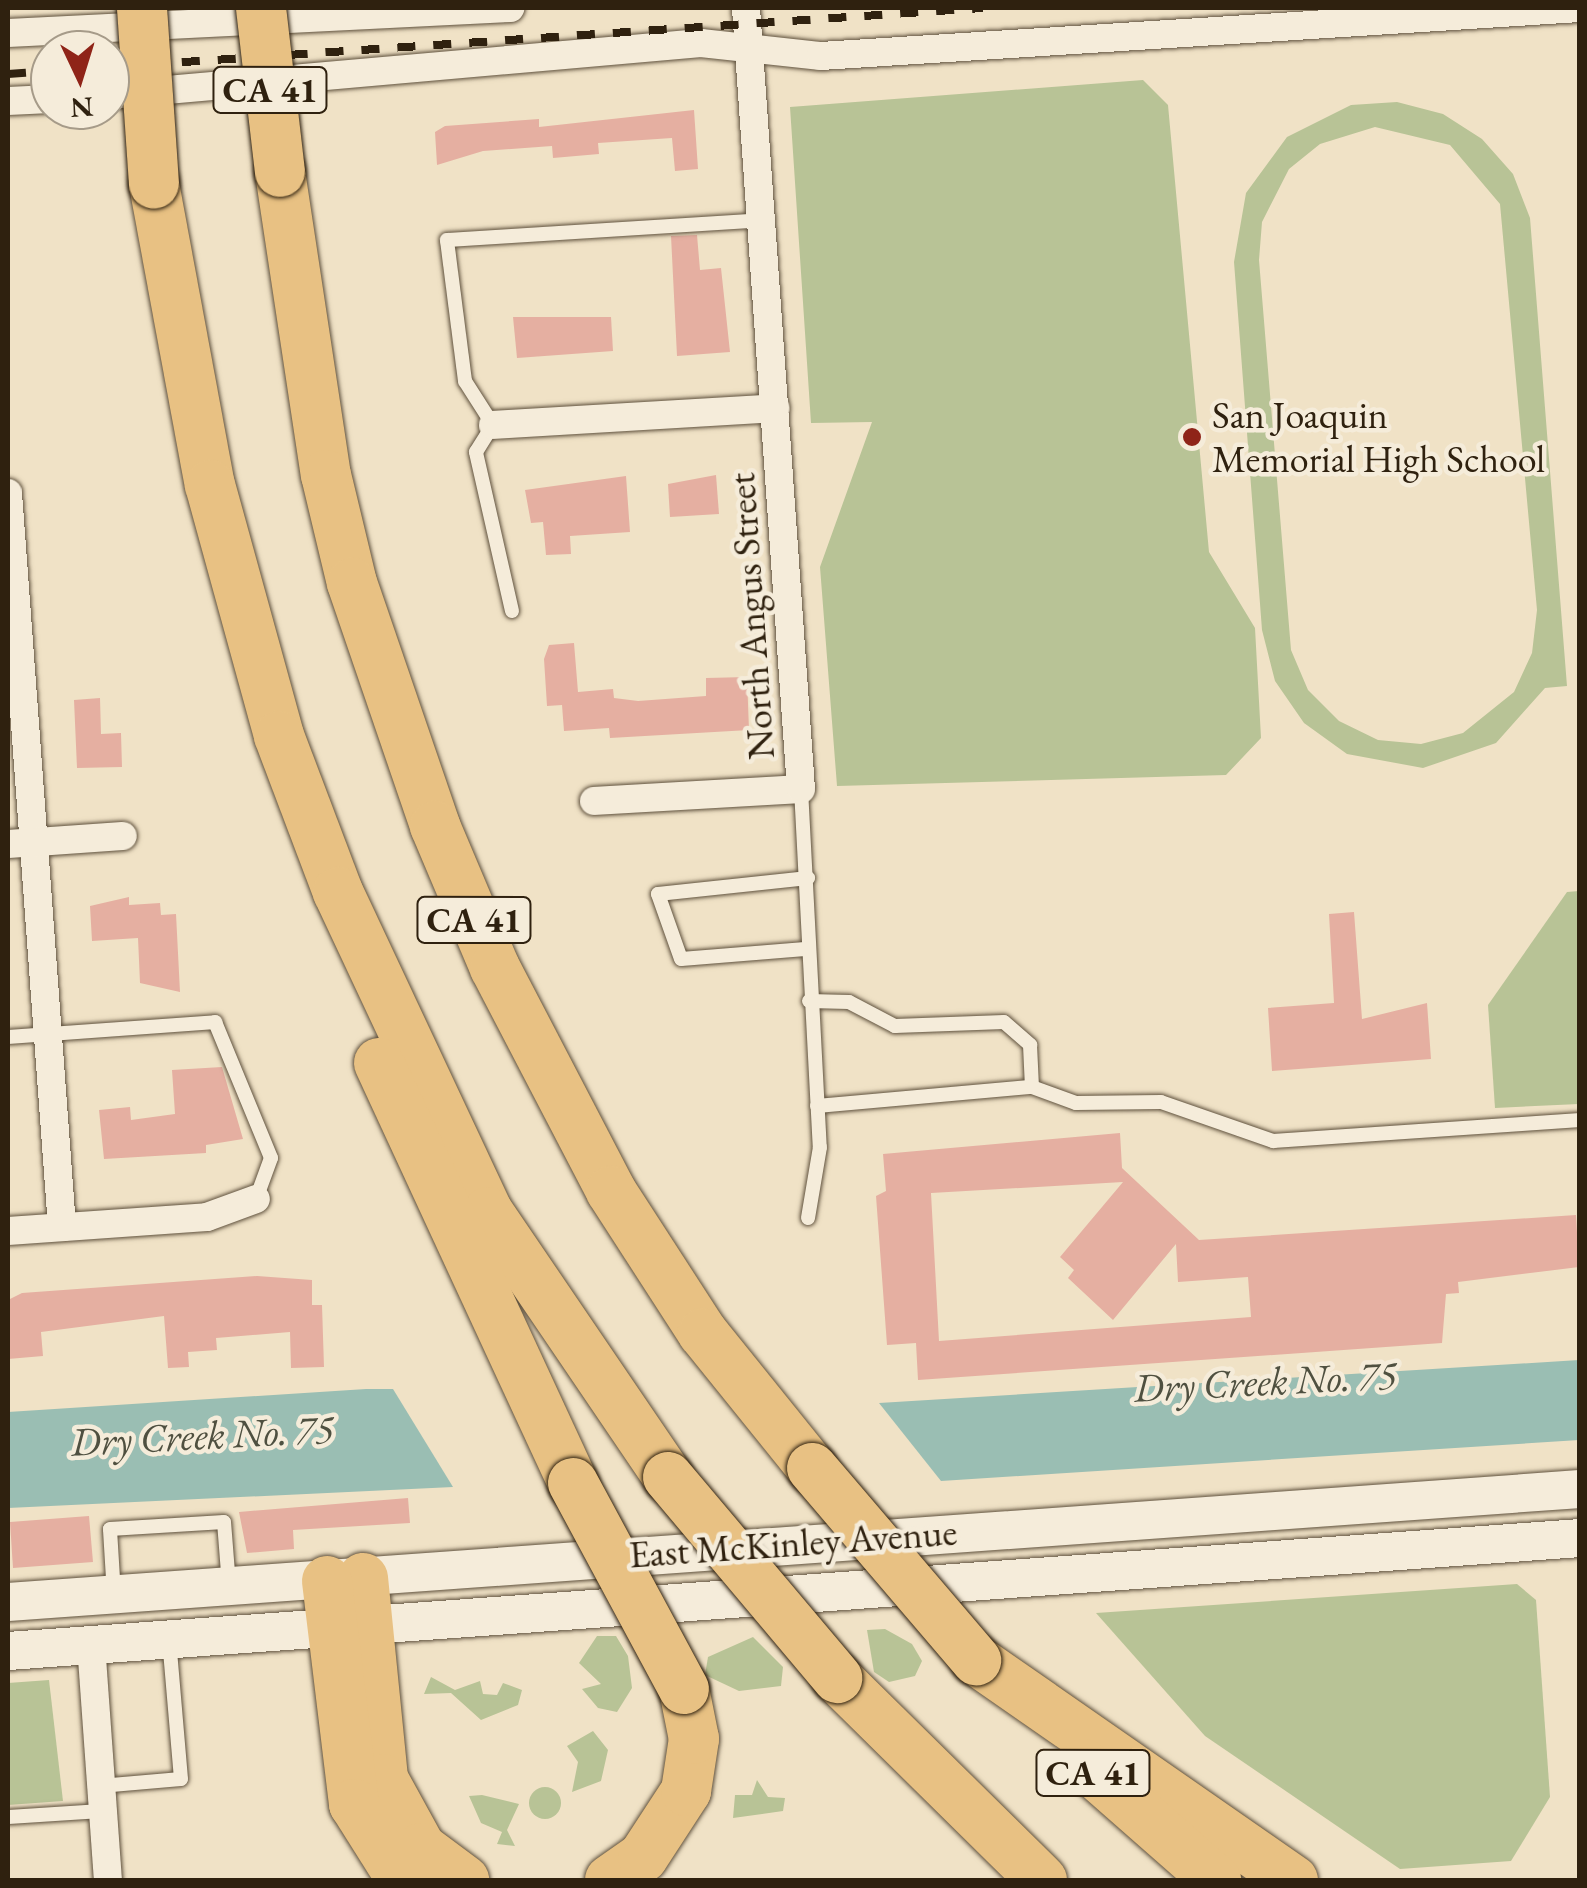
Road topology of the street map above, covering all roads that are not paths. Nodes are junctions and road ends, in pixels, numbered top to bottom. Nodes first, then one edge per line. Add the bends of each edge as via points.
1 (142, 8) edge
2 (261, 8) edge
3 (290, 8) edge
4 (510, 8) edge
5 (746, 8) edge
6 (1580, 8) edge
7 (8, 33) edge
8 (750, 50) junction
9 (130, 93) edge
10 (280, 172) junction
11 (762, 220) junction
12 (181, 360) junction
13 (774, 408) junction
14 (493, 425) junction
15 (8, 494) edge
16 (512, 611) dead end
17 (12, 651) edge
18 (800, 789) junction
19 (594, 801) dead end
20 (123, 836) dead end
21 (19, 843) edge
22 (808, 878) junction
23 (804, 950) junction
24 (808, 1001) junction
25 (44, 1034) junction
26 (8, 1037) edge
27 (1032, 1087) junction
28 (817, 1106) junction
29 (1580, 1120) edge
30 (256, 1199) joint
31 (808, 1218) dead end
32 (62, 1227) junction
33 (8, 1230) edge
34 (1580, 1489) edge
35 (1580, 1538) edge
36 (230, 1588) junction
37 (114, 1596) junction
38 (21, 1602) edge
39 (347, 1603) junction
40 (8, 1630) edge
41 (169, 1639) junction
42 (91, 1644) junction
43 (8, 1650) edge
44 (976, 1660) junction
45 (101, 1798) junction
46 (8, 1816) edge
47 (108, 1880) edge
48 (402, 1880) edge
49 (464, 1880) edge
50 (610, 1880) edge
51 (1042, 1880) edge
52 (1216, 1880) edge
53 (1293, 1880) edge

1 - 12 highway, CA 41, bridge via 154,184
2 - 10 highway, CA 41, bridge
3 - 10 highway, bridge
4 - 7 street
5 - 8 street, North Angus Street
6 - 8 street via 849,55
8 - 9 street via 682,45
8 - 11 street, North Angus Street
10 - 44 highway, CA 41, bridge via 330,493 435,826 495,968 611,1192 703,1333
11 - 13 street, North Angus Street
11 - 14 lane via 447,240 464,381
12 - 50 highway, bridge via 194,491 229,676 441,1212 573,1483 684,1688 694,1739 686,1791 651,1847
12 - 51 highway, CA 41, bridge via 279,736 338,892 488,1212 668,1476 837,1678
13 - 14 street
13 - 18 street, North Angus Street
14 - 16 lane via 476,452
15 - 17 street
17 - 21 street
18 - 19 street
18 - 22 lane, North Angus Street
20 - 21 street
21 - 25 street
22 - 23 lane, North Angus Street
22 - 23 lane via 658,894 681,958
23 - 24 lane, North Angus Street
24 - 27 lane via 849,1002 895,1026 1004,1022 1030,1045
24 - 28 lane, North Angus Street
25 - 26 lane
25 - 30 lane via 215,1022 271,1158
25 - 32 street
27 - 28 lane
27 - 29 lane via 1076,1103 1160,1102 1273,1141
28 - 31 lane, North Angus Street
30 - 32 street via 207,1217
32 - 33 street
34 - 39 main road, East McKinley Avenue
35 - 39 main road, East McKinley Avenue
36 - 37 main road, East McKinley Avenue
36 - 37 lane via 224,1522 110,1529
36 - 39 main road, East McKinley Avenue
37 - 38 main road, East McKinley Avenue
38 - 40 main road via 30,1623
39 - 41 main road, East McKinley Avenue
39 - 48 highway via 354,1804
39 - 49 highway via 388,1792 421,1848
41 - 42 main road, East McKinley Avenue
41 - 45 lane via 181,1779
42 - 43 main road, East McKinley Avenue
42 - 45 street
44 - 52 highway, CA 41
44 - 53 highway
45 - 46 lane
45 - 47 street

